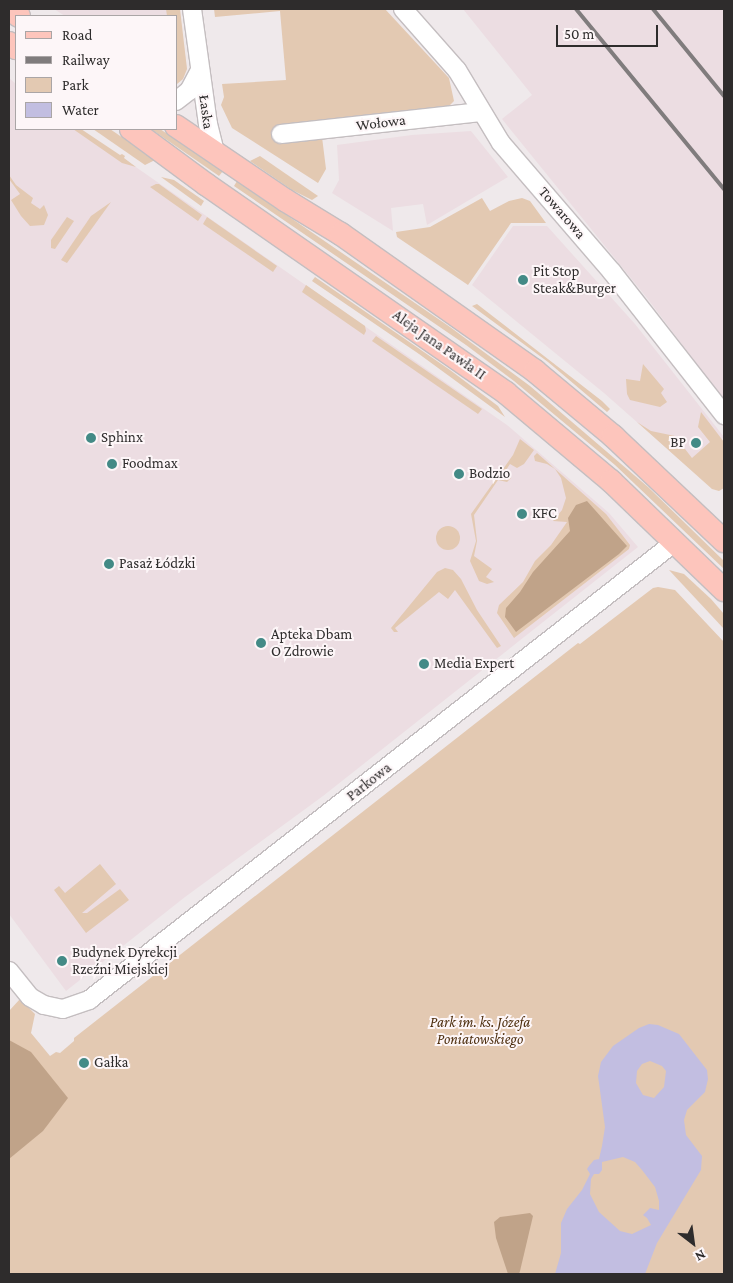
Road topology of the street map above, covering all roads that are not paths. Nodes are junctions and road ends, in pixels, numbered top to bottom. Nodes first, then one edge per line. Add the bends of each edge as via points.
1 (192, 9) edge
2 (403, 9) edge
3 (200, 70) junction
4 (178, 100) edge
5 (481, 112) junction
6 (178, 127) edge
7 (132, 130) edge
8 (281, 134) dead end
9 (215, 153) junction
10 (724, 414) edge
11 (724, 541) edge
12 (676, 542) junction
13 (724, 590) edge
14 (9, 971) edge

1 - 3 street, Łaska
2 - 5 street, Towarowa via 457,70
3 - 4 street, Łaska via 190,91
3 - 9 street, Łaska
5 - 8 street, Wołowa
5 - 10 street, Towarowa via 501,143 607,265
6 - 9 main road
7 - 12 main road, Aleja Jana Pawła II via 506,393 611,481
9 - 11 main road via 348,239 534,371 613,436
12 - 13 main road, Aleja Jana Pawła II
12 - 14 street, Parkowa via 89,1000 71,1008 57,1009 34,1001

